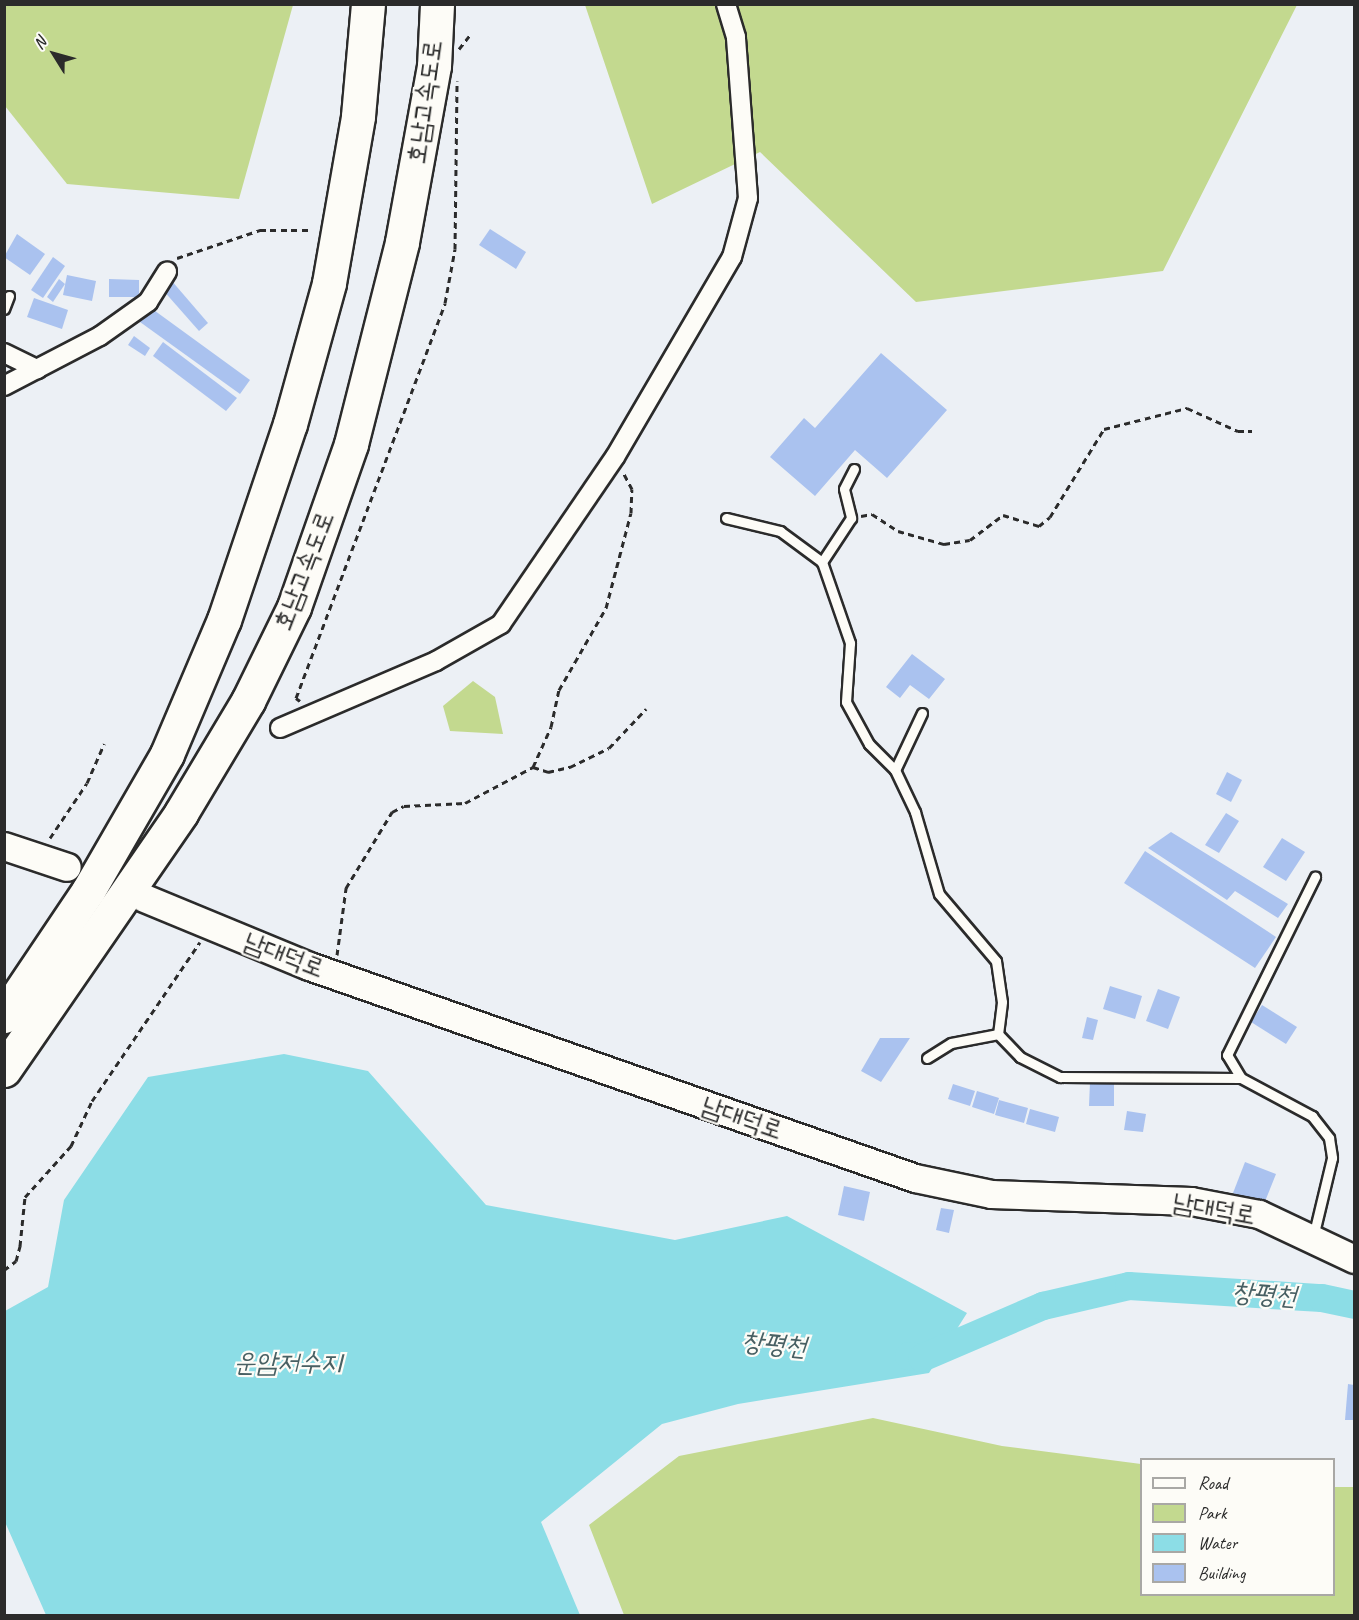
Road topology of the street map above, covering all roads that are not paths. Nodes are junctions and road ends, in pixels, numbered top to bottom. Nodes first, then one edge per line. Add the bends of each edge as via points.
1 (368, 4) edge
2 (437, 4) edge
3 (726, 4) edge
4 (167, 272) road end
5 (9, 296) dead end
6 (4, 309) edge
7 (4, 353) edge
8 (37, 369) junction
9 (4, 386) edge
10 (854, 469) dead end
11 (726, 518) dead end
12 (822, 562) junction
13 (922, 713) dead end
14 (280, 728) dead end
15 (896, 770) junction
16 (4, 846) edge
17 (68, 867) dead end
18 (1315, 877) dead end
19 (144, 898) dead end
20 (4, 1016) edge
21 (998, 1034) junction
22 (927, 1058) dead end
23 (4, 1070) edge
24 (1241, 1078) junction
25 (1313, 1239) junction
26 (1354, 1259) edge

1 - 20 highway via 358,116 329,283 287,434 224,620 166,754 88,891
2 - 23 highway, 호남고속도로 via 434,66 402,242 351,444 294,607 248,701 181,813
3 - 14 street via 736,37 748,198 732,257 615,457 501,624 436,661
4 - 8 street via 147,302 100,336
5 - 6 lane
7 - 8 street
8 - 9 street
10 - 12 lane via 844,489 851,518
11 - 12 lane via 780,531
12 - 15 lane via 850,643 846,702 869,744
13 - 15 lane
15 - 21 lane via 915,812 939,894 996,962 1002,1002
16 - 17 main road
18 - 24 lane via 1227,1055
19 - 25 main road, 남대덕로 via 333,974 915,1178 990,1194 1191,1201 1259,1214
21 - 22 lane via 951,1043
21 - 24 lane via 1020,1057 1060,1077
24 - 25 lane via 1312,1116 1329,1138 1332,1158
25 - 26 main road, 남대덕로

